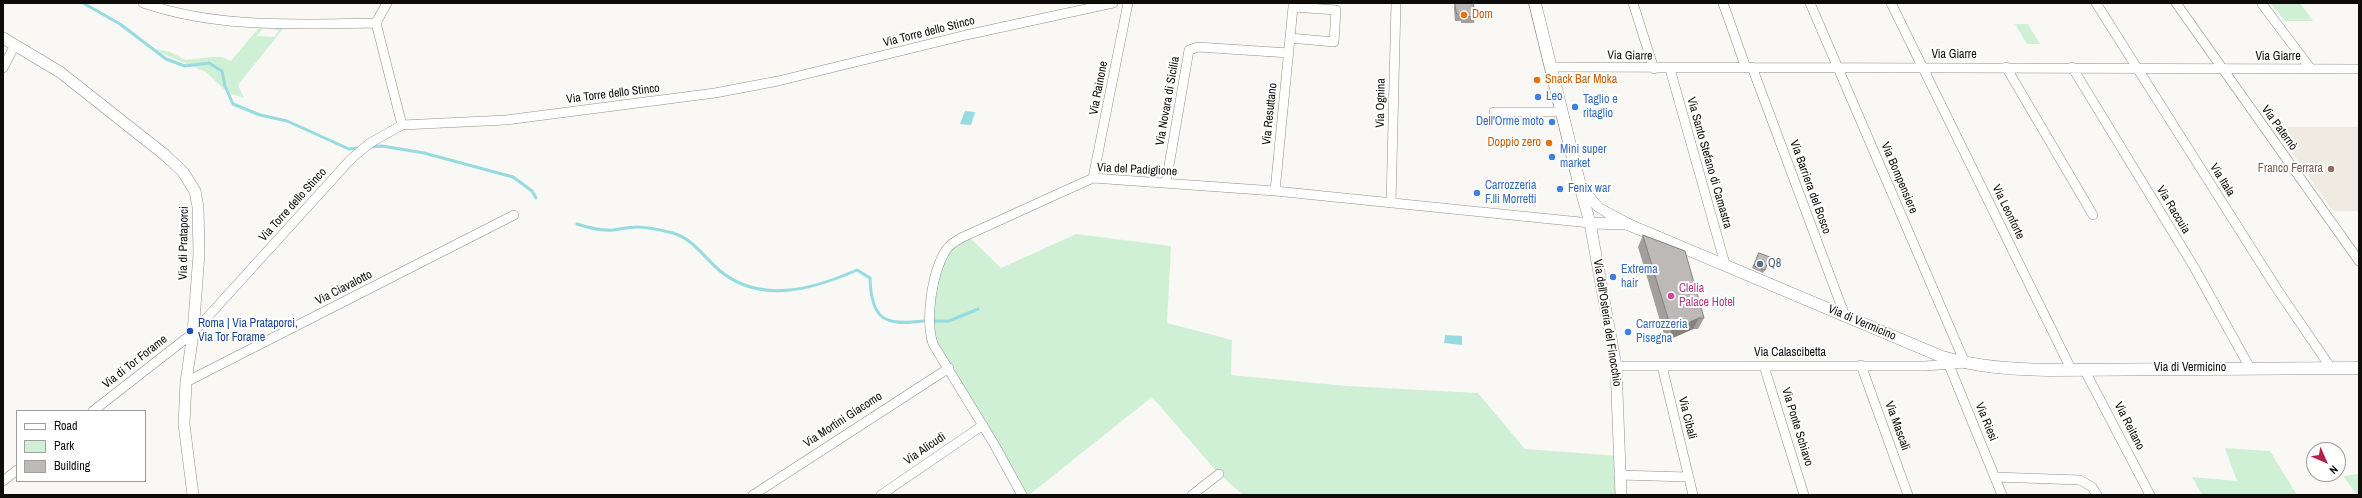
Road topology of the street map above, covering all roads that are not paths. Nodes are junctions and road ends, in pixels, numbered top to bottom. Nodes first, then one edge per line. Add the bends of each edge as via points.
1 (143, 3) edge
2 (387, 3) edge
3 (1113, 3) edge
4 (1128, 3) edge
5 (1396, 3) edge
6 (1535, 3) edge
7 (1633, 3) edge
8 (1723, 3) edge
9 (1810, 3) edge
10 (1891, 3) edge
11 (2096, 3) edge
12 (2176, 3) edge
13 (2262, 4) edge
14 (376, 23) junction
15 (3, 38) edge
16 (1290, 38) junction
17 (16, 45) junction
18 (1289, 53) junction
19 (1550, 67) junction
20 (1923, 67) junction
21 (2006, 67) junction
22 (2072, 67) junction
23 (3, 68) edge
24 (1749, 68) junction
25 (1839, 68) junction
26 (2138, 68) junction
27 (1654, 69) junction
28 (1670, 69) junction
29 (2221, 69) junction
30 (2311, 69) junction
31 (2359, 69) edge
32 (1494, 112) dead end
33 (1560, 112) junction
34 (402, 125) junction
35 (1093, 178) junction
36 (1166, 183) junction
37 (1580, 187) junction
38 (1275, 191) junction
39 (1391, 203) junction
40 (1602, 210) junction
41 (514, 215) dead end
42 (2093, 215) dead end
43 (1590, 224) junction
44 (1627, 224) junction
45 (2359, 261) edge
46 (1725, 264) junction
47 (1845, 316) junction
48 (193, 334) junction
49 (1947, 362) junction
50 (1965, 363) junction
51 (1861, 365) junction
52 (1616, 366) junction
53 (1662, 366) junction
54 (1764, 366) junction
55 (949, 368) junction
56 (2250, 368) junction
57 (2330, 368) junction
58 (2359, 368) edge
59 (2078, 369) junction
60 (186, 382) junction
61 (94, 410) edge
62 (983, 425) junction
63 (16, 471) edge
64 (1219, 474) dead end
65 (1620, 475) junction
66 (1688, 477) junction
67 (1995, 477) junction
68 (3, 481) edge
69 (192, 495) edge
70 (753, 495) edge
71 (881, 495) edge
72 (1022, 495) edge
73 (1192, 495) edge
74 (1620, 495) edge
75 (1693, 495) edge
76 (1804, 495) edge
77 (1908, 495) edge
78 (2002, 495) edge
79 (2097, 495) edge
80 (2150, 495) edge

1 - 14 street via 168,13 210,21
2 - 14 street
3 - 34 street, Via Torre dello Stinco via 966,35 778,81 715,93 506,120
4 - 35 street, Via Rainone
5 - 39 street, Via Ognina
6 - 19 main road, Via di Vermicino
7 - 27 street
8 - 24 street, Via Barriera del Bosco
9 - 25 street, Via Bompensiere
10 - 20 street, Via Leonforte
11 - 26 street, Via Itala
12 - 29 street, Via Paternò
13 - 30 street
14 - 34 street
15 - 17 street, Via di Prataporci
16 - 16 street, Via Resuttano via 1334,42 1336,10 1293,7
16 - 18 street, Via Resuttano
17 - 23 street
17 - 48 street, Via di Prataporci via 43,60 74,83 165,155 190,181 197,200 199,227
18 - 36 street, Via Novara di Sicilia via 1198,47 1189,50
18 - 38 street, Via Resuttano
19 - 27 street, Via Giarre
19 - 33 main road, Via di Vermicino
20 - 21 street, Via Giarre
20 - 25 street, Via Giarre
20 - 59 street, Via Leonforte
21 - 22 street, Via Giarre
21 - 42 street
22 - 26 street, Via Giarre
22 - 56 street, Via Raccuia via 2194,267
24 - 25 street, Via Giarre
24 - 28 street, Via Giarre
24 - 47 street, Via Barriera del Bosco
25 - 50 street, Via Bompensiere
26 - 29 street, Via Giarre
26 - 57 street, Via Itala via 2277,289
27 - 28 street, Via Giarre
28 - 46 street, Via Santo Stefano di Camastra
29 - 30 street, Via Giarre
29 - 45 street, Via Paternò
30 - 31 street, Via Giarre
32 - 33 street
33 - 37 main road, Via di Vermicino
34 - 48 street, Via Torre dello Stinco via 370,143 351,159
35 - 36 street, Via del Padiglione
35 - 55 street, Via del Padiglione via 963,237 946,250 934,287 928,329 931,341
36 - 38 street, Via del Padiglione
37 - 40 main road, Via di Vermicino
37 - 43 street, Via dell'Osteria del Finocchio
38 - 39 street, Via del Padiglione
39 - 43 street, Via del Padiglione
40 - 43 street via 1601,219
40 - 44 main road, Via di Vermicino
41 - 60 street, Via Ciavalotto
43 - 44 street
43 - 52 street, Via dell'Osteria del Finocchio
44 - 46 main road, Via di Vermicino
46 - 47 main road, Via di Vermicino
47 - 49 main road, Via di Vermicino
48 - 60 street, Via di Prataporci
48 - 61 street, Via di Tor Forame
49 - 50 main road, Via di Vermicino
49 - 51 street, Via Calascibetta
49 - 67 street, Via Riesi
50 - 59 main road, Via di Vermicino
51 - 54 street, Via Calascibetta
51 - 77 street, Via Mascali
52 - 53 street, Via Calascibetta
52 - 65 street, Via dell'Osteria del Finocchio
53 - 54 street, Via Calascibetta
53 - 66 street, Via Cibali
54 - 76 street, Via Ponte Schiavo
55 - 62 street, Via del Padiglione
55 - 70 street, Via Mortini Giacomo
56 - 57 main road, Via di Vermicino
56 - 59 main road, Via di Vermicino
57 - 58 main road, Via di Vermicino
59 - 80 street, Via Reitano
60 - 69 street, Via di Prataporci via 184,424
62 - 71 street, Via Alicudi
62 - 72 street, Via del Padiglione
63 - 68 street
64 - 73 street
65 - 66 street
65 - 74 street, Via dell'Osteria del Finocchio
66 - 75 street, Via Cibali
67 - 78 street, Via Riesi
67 - 79 street via 2080,480 2092,487

